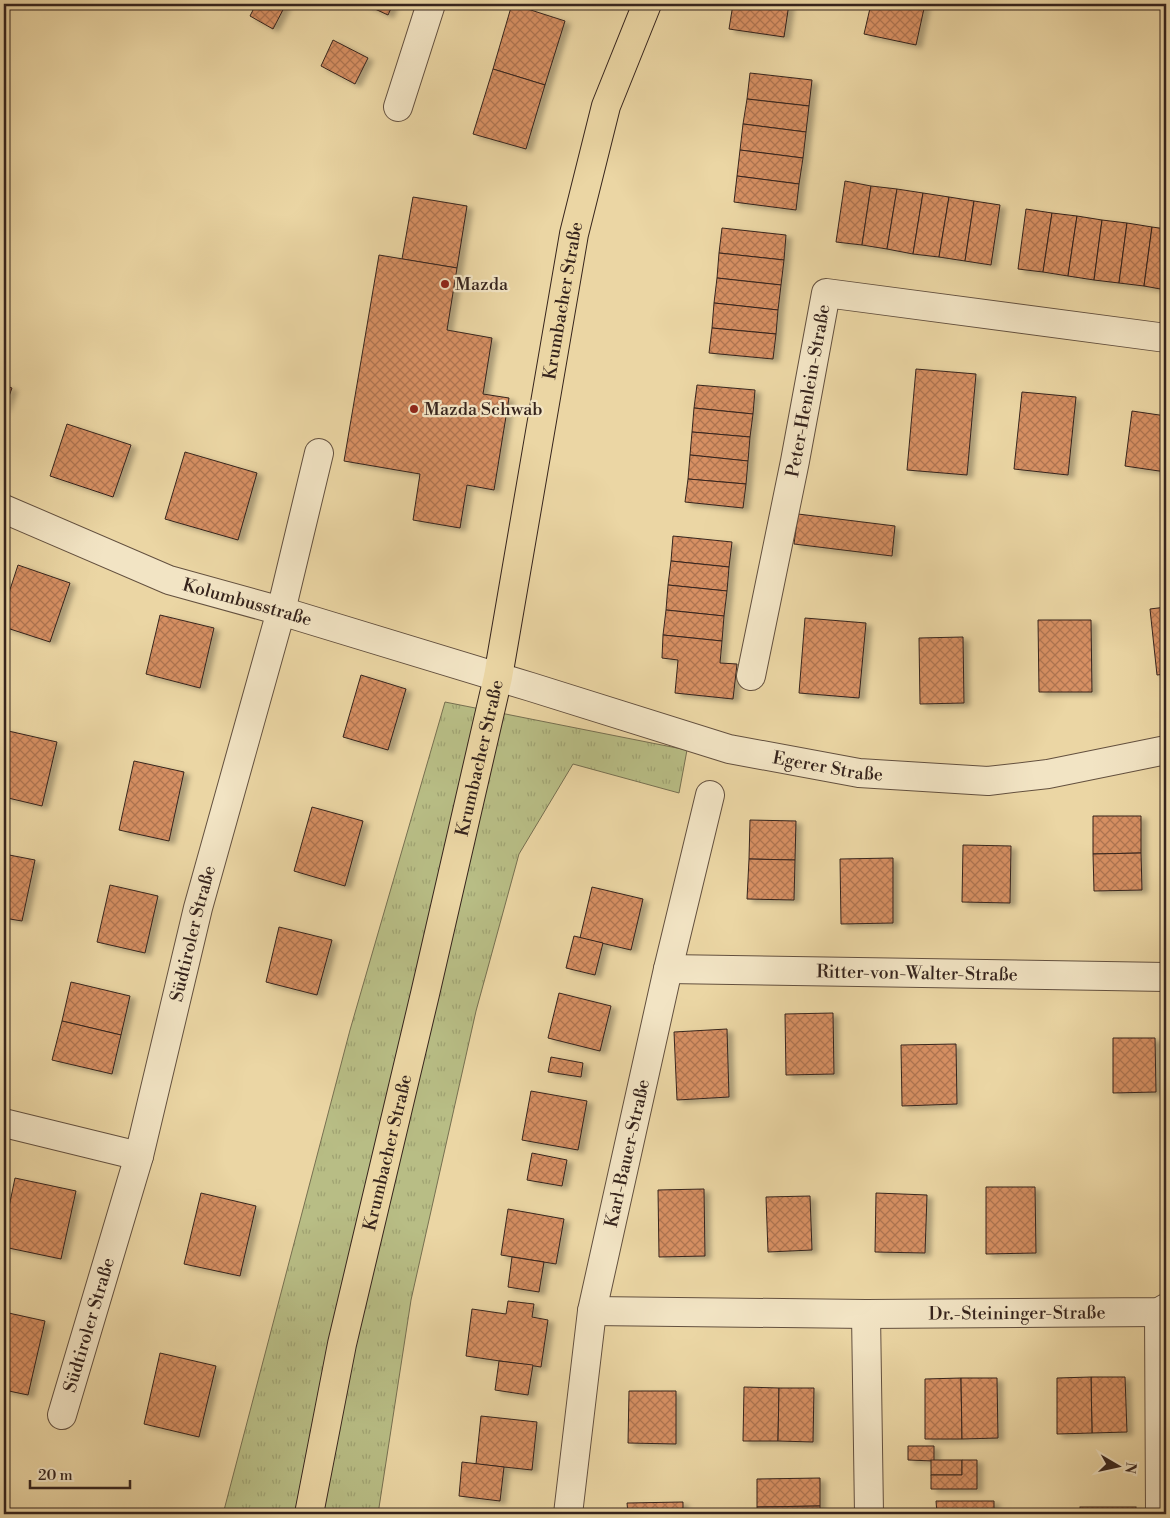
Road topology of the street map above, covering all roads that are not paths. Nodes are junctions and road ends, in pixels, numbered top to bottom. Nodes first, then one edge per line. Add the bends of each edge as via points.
1 (431, 4) edge
2 (648, 4) edge
3 (398, 107) dead end
4 (1166, 338) edge
5 (319, 453) dead end
6 (4, 509) edge
7 (282, 611) junction
8 (752, 676) dead end
9 (498, 677) junction
10 (1166, 750) edge
11 (710, 795) dead end
12 (668, 969) junction
13 (1166, 977) edge
14 (4, 1123) edge
15 (139, 1156) junction
16 (1163, 1310) edge
17 (592, 1311) junction
18 (866, 1314) junction
19 (62, 1414) dead end
20 (309, 1514) edge
21 (568, 1514) edge
22 (869, 1514) edge
23 (1160, 1514) edge

1 - 3 street
2 - 9 main road, Krumbacher Straße via 606,106 574,234
4 - 8 street, Peter-Henlein-Straße via 826,293
5 - 7 street, Südtiroler Straße
6 - 7 street, Kolumbusstraße via 169,580
7 - 9 street, Kolumbusstraße
7 - 15 street, Südtiroler Straße via 198,908
9 - 10 street, Egerer Straße via 729,749 859,773 988,781 1048,774
9 - 20 main road, Krumbacher Straße via 342,1344
11 - 12 street, Karl-Bauer-Straße
12 - 13 street, Ritter-von-Walter-Straße
12 - 17 street, Karl-Bauer-Straße
14 - 15 street
15 - 19 street, Südtiroler Straße
16 - 18 street, Dr.-Steininger-Straße
16 - 23 street
17 - 18 street, Dr.-Steininger-Straße
17 - 21 street, Karl-Bauer-Straße
18 - 22 street

